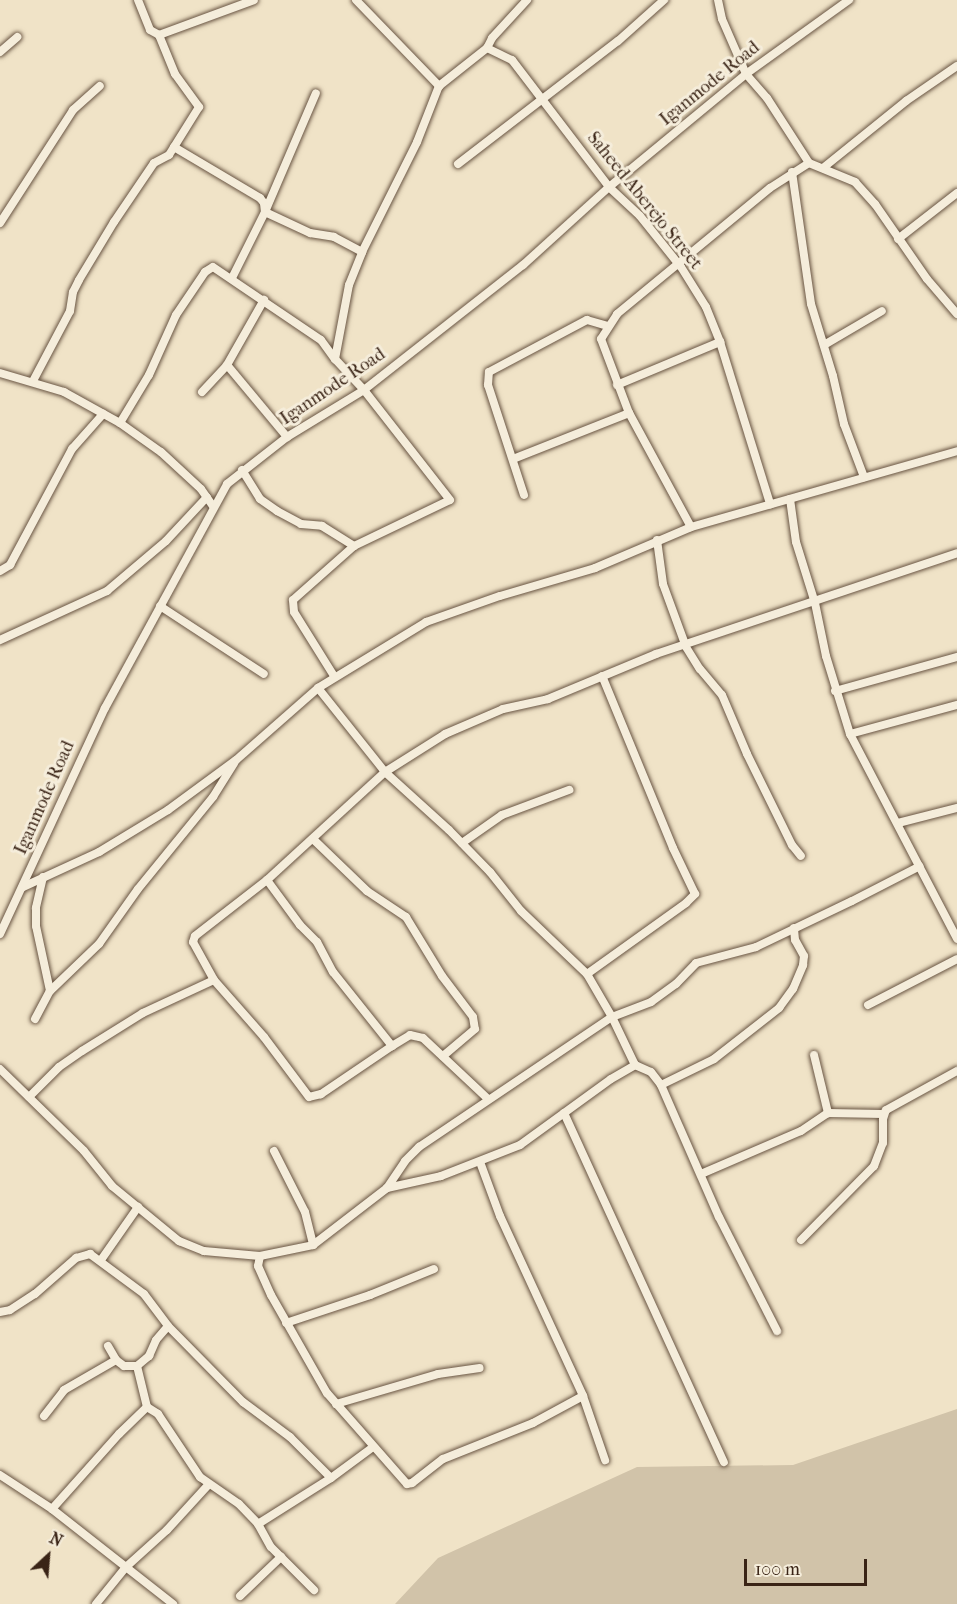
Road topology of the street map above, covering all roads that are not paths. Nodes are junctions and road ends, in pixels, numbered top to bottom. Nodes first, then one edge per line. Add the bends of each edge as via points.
1 (138, 0) edge
2 (254, 0) edge
3 (356, 0) edge
4 (526, 0) edge
5 (664, 0) edge
6 (718, 0) edge
7 (849, 0) edge
8 (159, 35) junction
9 (17, 37) dead end
10 (487, 48) junction
11 (0, 52) edge
12 (957, 66) edge
13 (746, 74) junction
14 (100, 86) dead end
15 (439, 86) junction
16 (316, 93) dead end
17 (543, 98) junction
18 (174, 147) junction
19 (809, 163) junction
20 (458, 164) dead end
21 (823, 168) junction
22 (792, 172) junction
23 (609, 187) junction
24 (957, 193) edge
25 (265, 212) junction
26 (0, 223) edge
27 (898, 239) junction
28 (362, 252) junction
29 (679, 264) junction
30 (232, 278) junction
31 (264, 300) junction
32 (882, 311) dead end
33 (957, 314) edge
34 (594, 321) junction
35 (608, 326) junction
36 (601, 339) junction
37 (720, 342) junction
38 (824, 345) junction
39 (334, 359) junction
40 (227, 365) junction
41 (1, 376) edge
42 (33, 381) junction
43 (617, 385) junction
44 (364, 390) junction
45 (202, 392) dead end
46 (629, 413) junction
47 (103, 414) junction
48 (120, 423) junction
49 (287, 437) junction
50 (957, 452) edge
51 (513, 459) junction
52 (242, 470) junction
53 (864, 477) junction
54 (524, 495) dead end
55 (207, 497) junction
56 (790, 499) junction
57 (770, 504) junction
58 (213, 506) junction
59 (690, 527) junction
60 (657, 540) junction
61 (354, 546) junction
62 (957, 553) edge
63 (0, 571) edge
64 (814, 603) junction
65 (160, 606) junction
66 (0, 640) edge
67 (686, 646) junction
68 (957, 657) edge
69 (264, 674) dead end
70 (334, 676) junction
71 (602, 676) junction
72 (318, 688) junction
73 (835, 691) junction
74 (957, 705) edge
75 (850, 734) junction
76 (236, 760) junction
77 (385, 772) junction
78 (569, 790) dead end
79 (957, 808) edge
80 (898, 823) junction
81 (313, 839) junction
82 (462, 843) junction
83 (801, 856) dead end
84 (920, 866) junction
85 (43, 877) junction
86 (267, 880) junction
87 (23, 887) junction
88 (794, 928) junction
89 (0, 934) edge
90 (957, 939) edge
91 (957, 959) edge
92 (587, 975) junction
93 (214, 980) junction
94 (50, 991) junction
95 (868, 1005) dead end
96 (612, 1017) junction
97 (35, 1019) dead end
98 (392, 1046) junction
99 (814, 1055) dead end
100 (443, 1056) junction
101 (635, 1065) junction
102 (0, 1070) edge
103 (957, 1071) edge
104 (661, 1085) junction
105 (29, 1097) junction
106 (488, 1099) junction
107 (564, 1113) junction
108 (828, 1113) junction
109 (883, 1114) junction
110 (274, 1151) dead end
111 (480, 1162) junction
112 (701, 1174) junction
113 (387, 1188) junction
114 (138, 1207) junction
115 (801, 1240) dead end
116 (313, 1245) junction
117 (260, 1256) junction
118 (101, 1260) junction
119 (434, 1269) dead end
120 (0, 1312) edge
121 (286, 1323) junction
122 (168, 1326) junction
123 (777, 1331) dead end
124 (108, 1346) dead end
125 (116, 1360) junction
126 (137, 1366) junction
127 (480, 1368) dead end
128 (583, 1396) junction
129 (336, 1404) junction
130 (147, 1407) junction
131 (44, 1416) dead end
132 (373, 1447) junction
133 (605, 1460) dead end
134 (724, 1462) dead end
135 (0, 1475) edge
136 (331, 1478) junction
137 (209, 1484) junction
138 (52, 1509) junction
139 (258, 1524) junction
140 (281, 1557) junction
141 (126, 1567) junction
142 (314, 1590) dead end
143 (240, 1596) dead end
144 (96, 1604) edge
145 (173, 1604) edge

1 - 8 street via 150,30
2 - 8 street
3 - 15 street
4 - 10 street
5 - 17 street
6 - 13 street
7 - 13 street, Iganmode Road
8 - 18 street via 175,75 199,107
9 - 11 street
10 - 15 street
10 - 17 street, Saheed Aberejo Street via 513,60
12 - 21 street via 906,101
13 - 19 street via 767,98
13 - 23 street, Iganmode Road
14 - 26 street via 73,110
15 - 28 street via 417,142
16 - 25 street
17 - 20 street
17 - 23 street, Saheed Aberejo Street
18 - 25 street via 260,198
18 - 42 street via 169,155 154,163 114,222 76,286 70,310
19 - 21 street
19 - 22 street
21 - 27 street via 855,182
22 - 29 street
22 - 38 street via 811,304
23 - 29 street, Saheed Aberejo Street via 640,216
23 - 44 street, Iganmode Road via 523,264
24 - 27 street
25 - 28 street via 310,233 334,237
25 - 30 street
27 - 33 street
28 - 39 street via 349,285
29 - 35 street via 617,314
29 - 37 street, Saheed Aberejo Street via 706,308
30 - 31 street
30 - 48 street via 213,267 205,272 177,315 149,375
31 - 39 street via 321,340
31 - 40 street
32 - 38 street
34 - 35 street
34 - 36 street
34 - 51 street via 587,320 489,372 488,385
35 - 36 street
36 - 43 street
37 - 43 street
37 - 57 street, Saheed Aberejo Street
38 - 53 street via 844,424
39 - 44 street
40 - 45 street
40 - 49 street
41 - 42 street
42 - 47 street via 64,392
43 - 46 street
44 - 49 street, Iganmode Road
44 - 61 street via 450,500
46 - 51 street
46 - 59 street
47 - 48 street
47 - 63 street via 72,449 10,565
48 - 55 street via 161,452
49 - 52 street, Iganmode Road
50 - 53 street
51 - 54 street
52 - 58 street, Iganmode Road
52 - 61 street via 260,499 277,511 301,524 322,526
53 - 56 street
55 - 58 street
55 - 66 street via 166,541 107,591
56 - 57 street
56 - 64 street via 796,542
57 - 59 street
58 - 65 street, Iganmode Road
59 - 60 street
60 - 67 street via 663,584
60 - 70 street via 595,568 426,622
61 - 70 street via 293,600 294,612
62 - 64 street
64 - 67 street
64 - 73 street
65 - 69 street
65 - 87 street, Iganmode Road via 105,708
67 - 71 street
67 - 83 street via 722,695 757,774
68 - 73 street
70 - 72 street
71 - 77 street via 548,699 502,709 445,734
71 - 92 street via 694,894
72 - 76 street
72 - 77 street
73 - 75 street
74 - 75 street
75 - 80 street
76 - 85 street via 168,810 99,852
76 - 94 street via 213,797 99,944
77 - 81 street
77 - 82 street
78 - 82 street via 502,815
79 - 80 street
80 - 84 street
81 - 86 street
81 - 100 street via 367,891 406,917 473,1017 475,1029
82 - 92 street via 520,911
84 - 88 street
84 - 90 street
85 - 87 street
85 - 94 street via 36,926
86 - 93 street via 195,936 193,942
86 - 98 street
87 - 89 street, Iganmode Road
88 - 96 street via 756,946 696,963 651,1002
88 - 104 street via 795,940 804,956 803,965 779,1008 714,1059
91 - 95 street
92 - 96 street
93 - 98 street via 309,1097 321,1094
93 - 105 street via 144,1013 82,1051 58,1067
94 - 97 street
96 - 101 street
96 - 106 street
98 - 100 street via 410,1035 423,1038
99 - 108 street
100 - 106 street
101 - 104 street via 651,1072
101 - 107 street
102 - 105 street
103 - 109 street
104 - 112 street
105 - 114 street via 84,1151 112,1186
106 - 113 street via 419,1147
107 - 111 street via 520,1145
107 - 134 street
108 - 109 street
108 - 112 street via 801,1131
109 - 115 street via 884,1143 874,1166
110 - 116 street via 305,1212
111 - 113 street
111 - 128 street via 500,1216
112 - 123 street via 718,1217
113 - 116 street
114 - 117 street via 179,1241 204,1251
114 - 118 street
116 - 117 street
117 - 121 street via 258,1266
118 - 120 street via 90,1254 75,1258 35,1294
118 - 122 street via 144,1294
119 - 121 street
121 - 129 street
122 - 126 street via 149,1356
122 - 136 street via 243,1402 290,1437
124 - 125 street
125 - 126 street via 124,1366
125 - 131 street via 64,1390
126 - 130 street
127 - 129 street via 438,1374
128 - 132 street via 532,1423 443,1459 412,1483 407,1484
128 - 133 street
129 - 132 street
130 - 137 street via 158,1414
130 - 138 street
132 - 136 street
135 - 138 street
136 - 139 street
137 - 139 street via 231,1497
137 - 141 street
138 - 141 street
139 - 140 street
140 - 142 street
140 - 143 street
141 - 144 street
141 - 145 street

